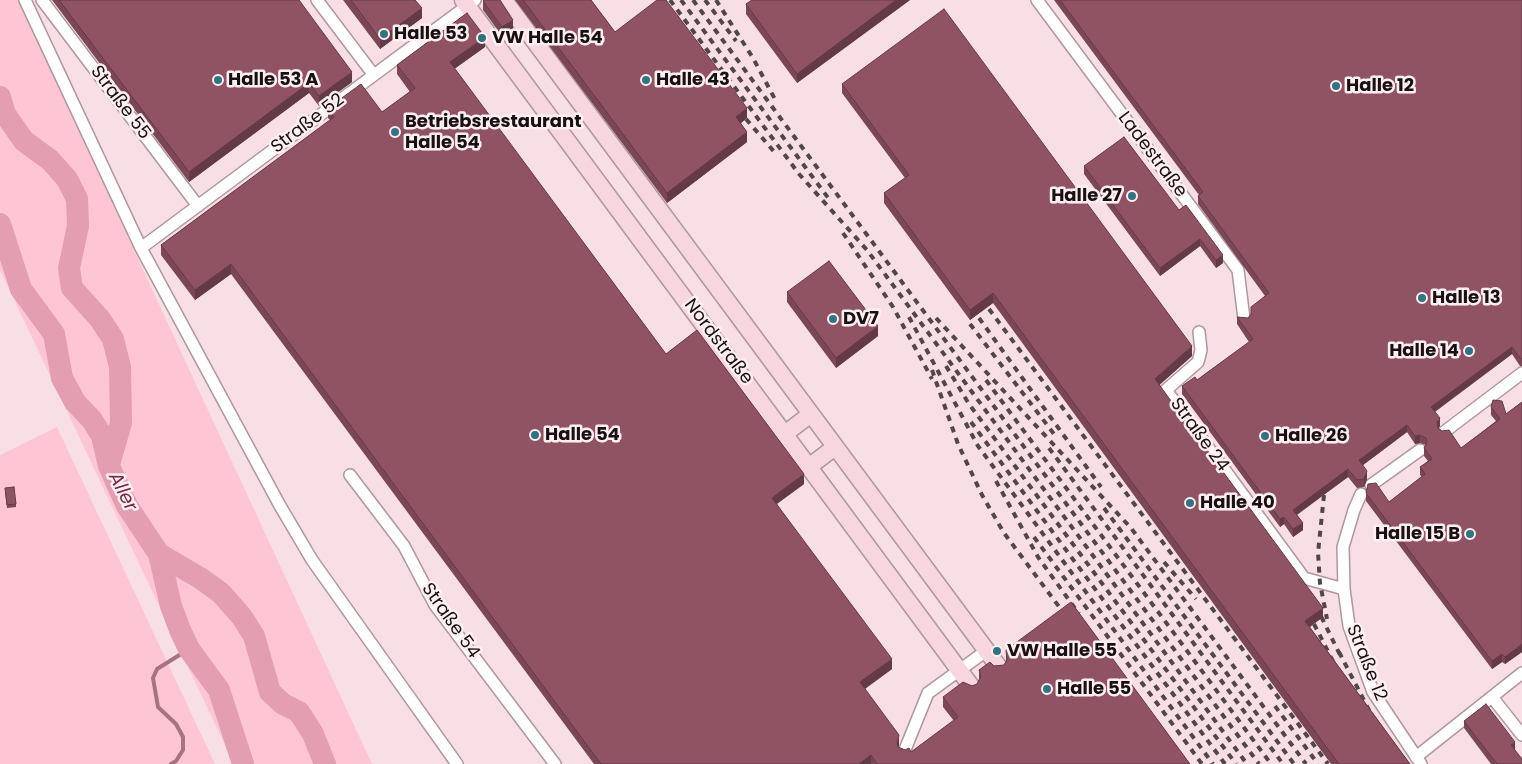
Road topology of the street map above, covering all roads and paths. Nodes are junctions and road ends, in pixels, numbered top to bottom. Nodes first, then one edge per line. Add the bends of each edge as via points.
1 (25, 0) edge
2 (42, 0) edge
3 (318, 0) edge
4 (504, 0) edge
5 (1037, 0) edge
6 (468, 2) edge
7 (373, 74) junction
8 (198, 206) junction
9 (141, 248) junction
10 (1244, 319) edge
11 (1199, 332) dead end
12 (1522, 372) edge
13 (811, 414) junction
14 (1444, 432) edge
15 (786, 433) junction
16 (835, 447) junction
17 (1420, 450) dead end
18 (810, 466) junction
19 (350, 475) dead end
20 (1371, 485) edge
21 (1361, 494) dead end
22 (1344, 589) junction
23 (986, 650) junction
24 (998, 666) edge
25 (960, 670) junction
26 (1522, 673) edge
27 (971, 686) edge
28 (1492, 697) junction
29 (1522, 735) edge
30 (904, 752) edge
31 (1418, 761) edge
32 (457, 764) edge
33 (555, 764) edge

1 - 9 street
2 - 8 street, Straße 55
3 - 7 street
4 - 13 street, Nordstraße
5 - 10 street, Ladestraße via 1238,270
6 - 7 street, Straße 52
6 - 15 street, Nordstraße
7 - 8 street, Straße 52
8 - 9 street, Straße 52
9 - 32 street via 312,560
11 - 22 street, Straße 24 via 1198,362 1166,390 1304,578
12 - 14 street
13 - 15 street
13 - 16 street, Nordstraße
15 - 18 street, Nordstraße
16 - 18 street
16 - 23 street, Nordstraße
17 - 20 street
18 - 25 street, Nordstraße
19 - 33 street, Straße 54 via 404,546 435,605
21 - 22 street, Straße 12 via 1343,547
22 - 31 street, Straße 12 via 1349,626 1374,692
23 - 24 street, Nordstraße
23 - 25 street
25 - 27 street, Nordstraße
25 - 30 street via 928,693
26 - 28 street
28 - 29 street
28 - 31 street

